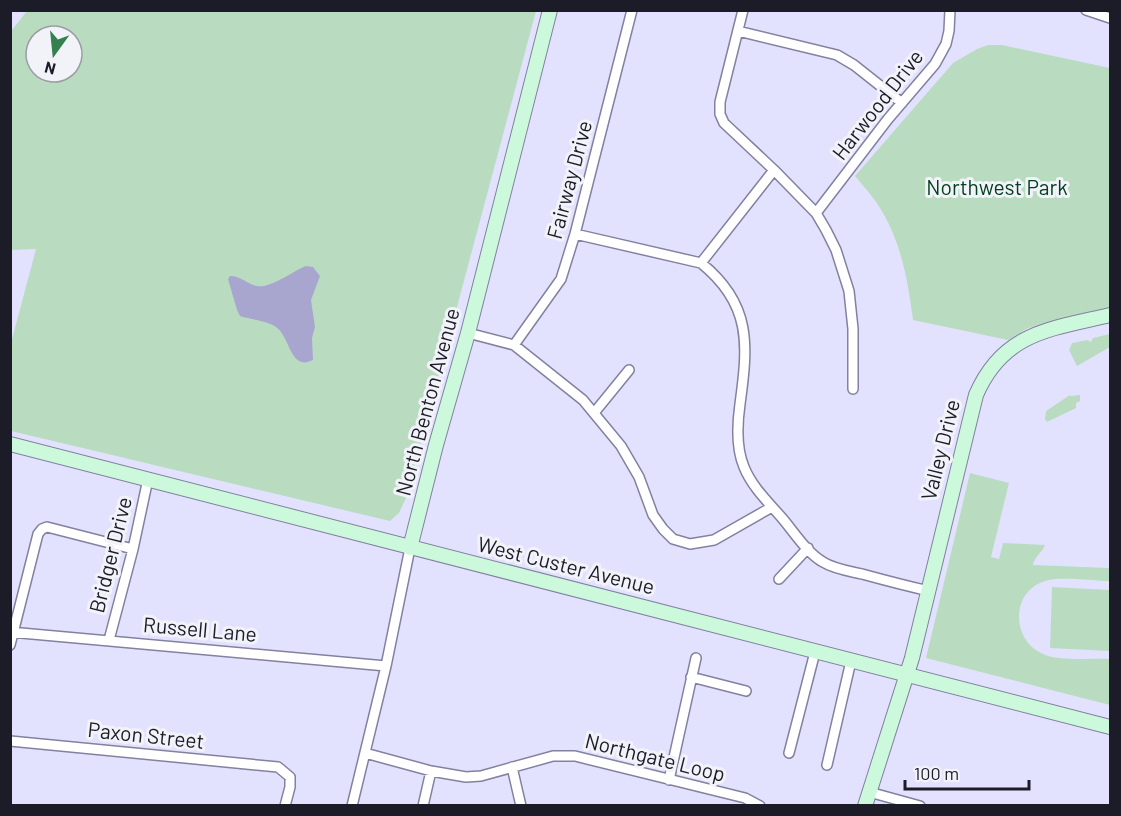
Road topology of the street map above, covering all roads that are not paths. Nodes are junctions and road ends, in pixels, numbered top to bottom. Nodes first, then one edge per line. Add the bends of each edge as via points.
1 (550, 10) edge
2 (632, 10) edge
3 (742, 10) edge
4 (950, 10) edge
5 (1086, 10) edge
6 (1110, 18) edge
7 (738, 31) junction
8 (902, 104) junction
9 (774, 170) junction
10 (816, 213) junction
11 (575, 234) junction
12 (701, 263) junction
13 (1110, 315) edge
14 (468, 333) junction
15 (514, 345) junction
16 (628, 370) dead end
17 (853, 389) dead end
18 (594, 413) junction
19 (10, 444) edge
20 (148, 480) junction
21 (772, 507) junction
22 (410, 548) junction
23 (808, 548) junction
24 (133, 549) junction
25 (779, 579) dead end
26 (929, 591) junction
27 (12, 632) edge
28 (109, 640) junction
29 (10, 645) edge
30 (815, 652) junction
31 (696, 658) dead end
32 (851, 661) junction
33 (386, 666) junction
34 (907, 675) junction
35 (692, 677) junction
36 (746, 691) dead end
37 (1110, 727) edge
38 (10, 741) edge
39 (365, 753) junction
40 (789, 753) dead end
41 (827, 765) dead end
42 (513, 767) junction
43 (431, 771) junction
44 (669, 780) junction
45 (869, 792) junction
46 (285, 806) edge
47 (352, 806) edge
48 (423, 806) edge
49 (521, 806) edge
50 (760, 806) edge
51 (865, 806) edge
52 (920, 806) edge

1 - 14 main road, North Benton Avenue
2 - 11 street, Fairway Drive
3 - 7 street
4 - 8 street, Harwood Drive via 949,31 941,55
5 - 6 street
7 - 8 street via 847,60
7 - 9 street via 720,114 724,123
8 - 10 street, Harwood Drive
9 - 10 street
9 - 12 street
10 - 17 street via 836,250 849,291
11 - 12 street
11 - 15 street, Fairway Drive via 561,279
12 - 21 street via 716,276 738,310 746,358 738,441 744,467
13 - 26 main road, Valley Drive via 1026,338 989,369 976,395
14 - 15 street
14 - 22 main road, North Benton Avenue
15 - 18 street
16 - 18 street
18 - 21 street via 621,446 639,477 653,515 673,539 690,544 714,540
19 - 20 main road, West Custer Avenue
20 - 22 main road, West Custer Avenue
20 - 24 street, Bridger Drive
21 - 23 street
22 - 30 main road, West Custer Avenue
22 - 33 street, North Benton Avenue
23 - 25 street
23 - 26 street via 829,565
24 - 27 street via 42,529
24 - 28 street, Bridger Drive
26 - 34 main road, Valley Drive
27 - 28 street, Russell Lane
27 - 29 street
28 - 33 street, Russell Lane
30 - 32 main road, West Custer Avenue
30 - 40 street
31 - 35 street
32 - 34 main road, West Custer Avenue
32 - 41 street
33 - 39 street, North Benton Avenue
34 - 37 main road, West Custer Avenue
34 - 45 main road, Valley Drive
35 - 36 street
35 - 44 street
38 - 46 street, Paxon Street via 278,767 290,777
39 - 43 street, Northgate Loop
39 - 47 street, North Benton Avenue
42 - 43 street, Northgate Loop via 466,777
42 - 44 street, Northgate Loop via 553,756 575,756
42 - 49 street
43 - 48 street
44 - 50 street, Northgate Loop via 747,799
45 - 51 main road, Valley Drive
45 - 52 street

